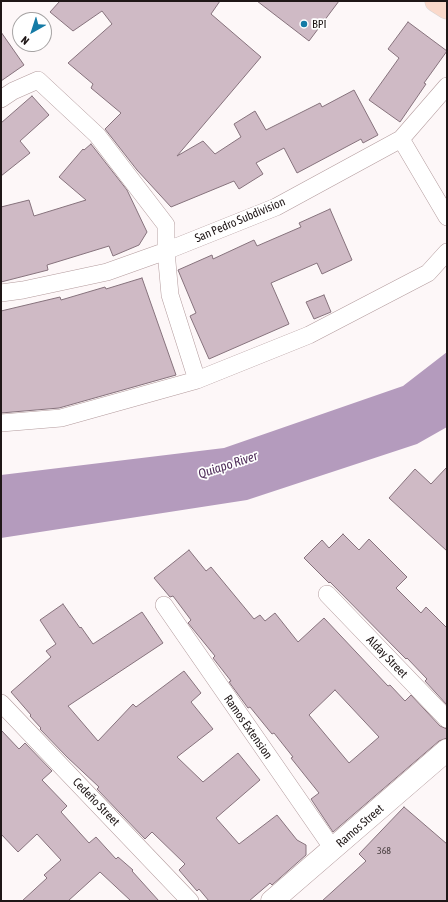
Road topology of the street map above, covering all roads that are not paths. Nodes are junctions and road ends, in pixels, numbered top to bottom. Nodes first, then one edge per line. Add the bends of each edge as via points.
1 (436, 1) edge
2 (447, 8) edge
3 (447, 86) edge
4 (1, 99) edge
5 (401, 139) junction
6 (447, 217) edge
7 (166, 251) junction
8 (447, 252) edge
9 (1, 293) edge
10 (197, 380) junction
11 (1, 423) edge
12 (327, 594) dead end
13 (164, 605) dead end
14 (1, 703) edge
15 (447, 719) edge
16 (447, 750) edge
17 (333, 849) junction
18 (190, 901) edge
19 (272, 901) edge

1 - 2 main road
3 - 5 street, San Pedro Subdivision
4 - 7 street via 38,80 97,135 166,225
5 - 6 street
5 - 7 street, San Pedro Subdivision via 276,207
7 - 9 street, San Pedro Subdivision via 107,272
7 - 10 street via 170,295
8 - 10 street via 428,273 308,335
10 - 11 street via 61,418
12 - 15 street, Alday Street
13 - 17 street, Ramos Extension
14 - 18 street, Cedeño Street
16 - 17 street, Ramos Street
17 - 19 street, Ramos Street

